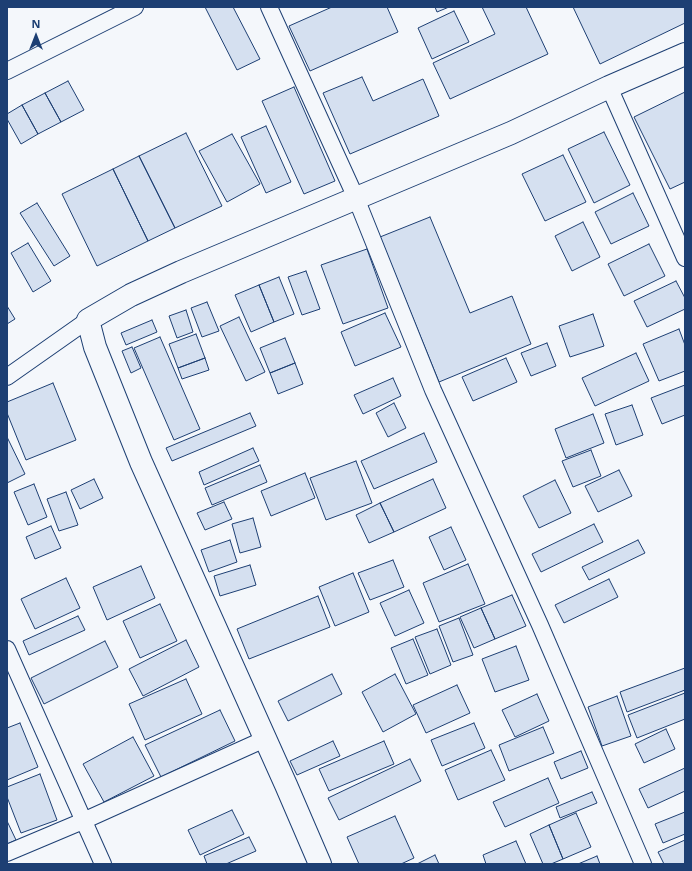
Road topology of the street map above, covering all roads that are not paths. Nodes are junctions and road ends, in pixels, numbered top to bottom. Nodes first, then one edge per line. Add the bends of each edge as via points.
1 (135, 7) edge
2 (269, 7) edge
3 (685, 54) edge
4 (7, 71) edge
5 (609, 87) junction
6 (356, 198) junction
7 (685, 258) edge
8 (88, 320) junction
9 (7, 377) edge
10 (7, 649) edge
11 (265, 739) junction
12 (83, 821) junction
13 (7, 853) edge
14 (102, 864) edge
15 (320, 864) edge
16 (643, 864) edge

1 - 4 street
2 - 6 street
3 - 5 highway
5 - 6 highway via 511,133
5 - 7 street
6 - 8 highway via 156,283
6 - 16 street via 433,390 540,625
8 - 9 street
8 - 11 highway via 94,347 141,462
10 - 12 street
11 - 12 street
11 - 15 highway
12 - 13 street
12 - 14 street

